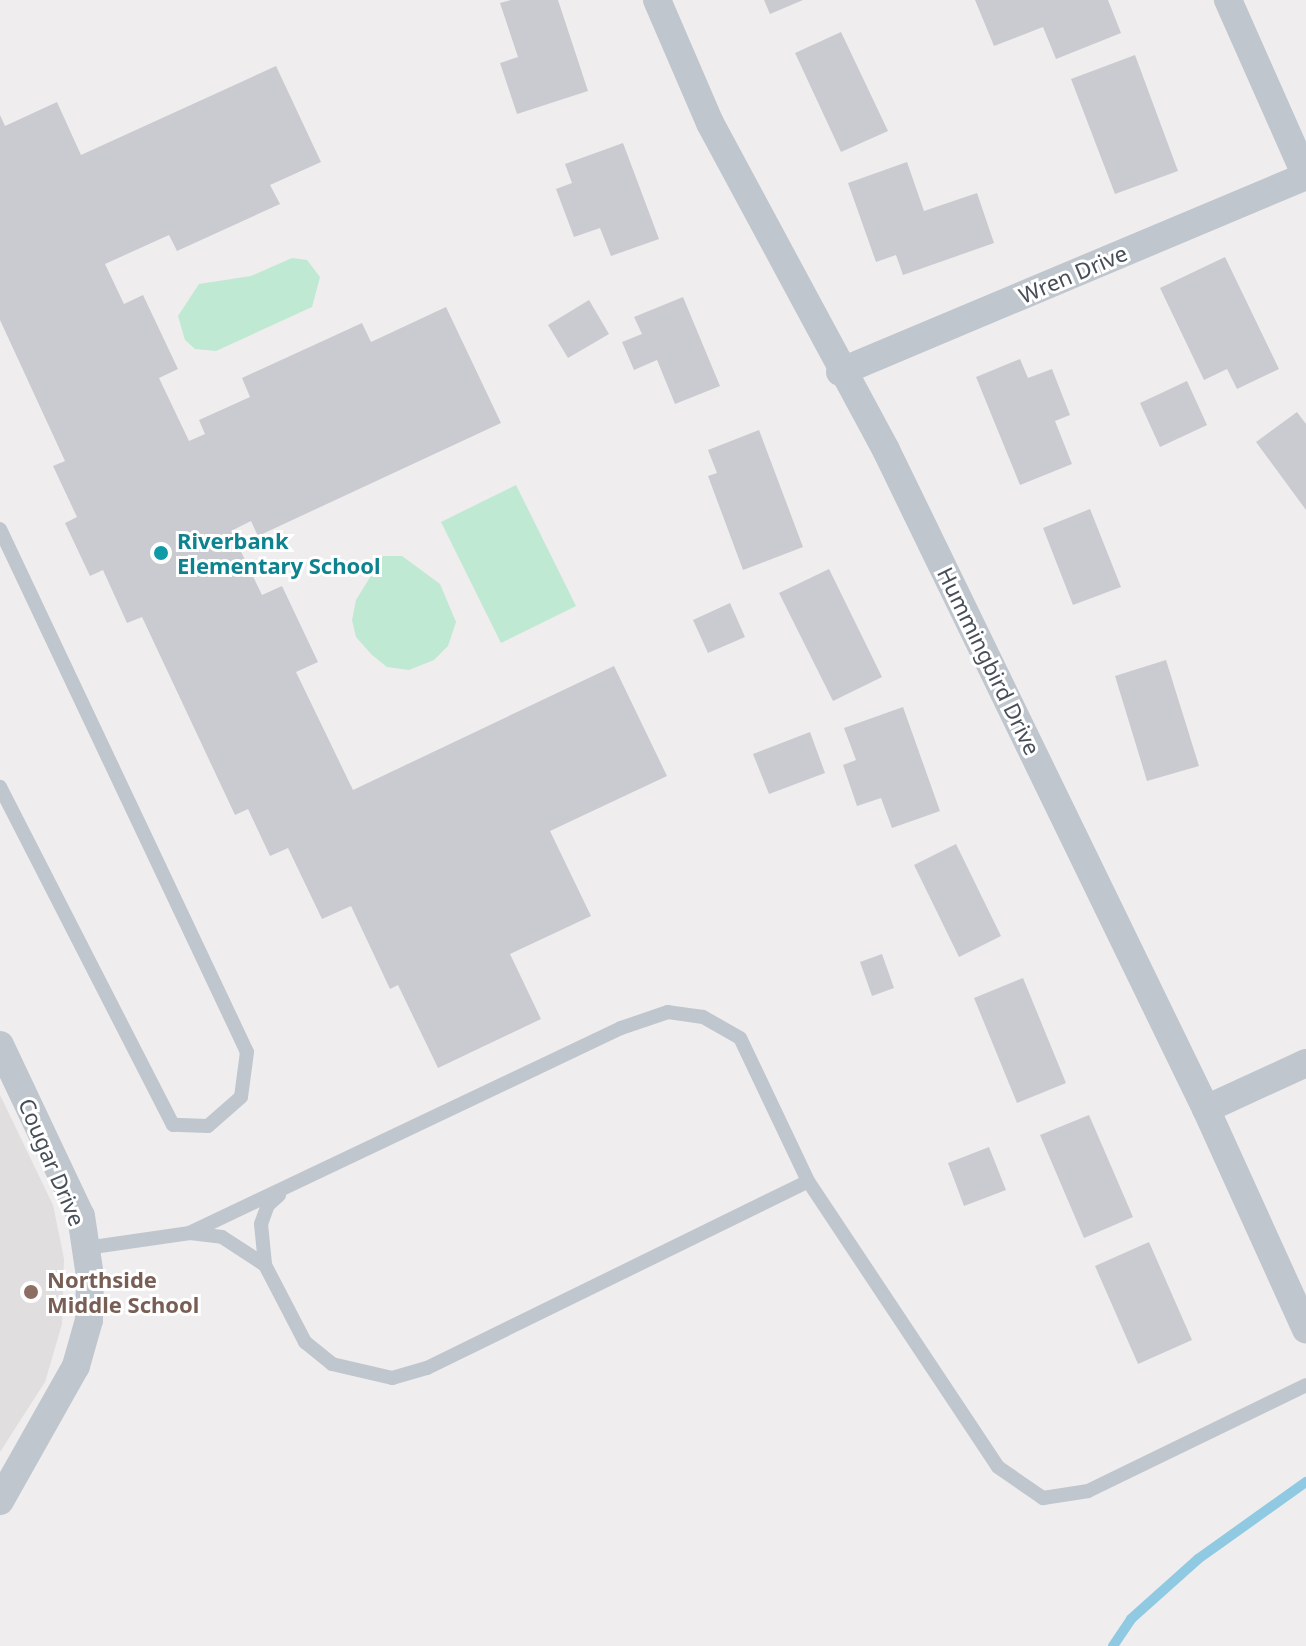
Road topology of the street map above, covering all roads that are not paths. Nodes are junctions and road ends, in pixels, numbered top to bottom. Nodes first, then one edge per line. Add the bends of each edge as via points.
1 (657, 0) edge
2 (1228, 0) edge
3 (1306, 176) edge
4 (840, 372) junction
5 (0, 529) edge
6 (0, 787) edge
7 (0, 1045) edge
8 (1306, 1063) edge
9 (8, 1082) edge
10 (1206, 1109) junction
11 (808, 1181) junction
12 (288, 1187) junction
13 (190, 1233) junction
14 (86, 1248) junction
15 (265, 1265) junction
16 (1306, 1329) edge
17 (1306, 1385) edge
18 (0, 1501) edge

1 - 4 street, Hummingbird Drive via 710,123
2 - 3 street
3 - 4 street, Wren Drive
4 - 10 street, Hummingbird Drive via 886,450
5 - 6 lane via 247,1052 241,1097 208,1126 173,1125
7 - 9 street, Cougar Drive
8 - 10 street
9 - 14 street, Cougar Drive via 81,1216
10 - 16 street, Hummingbird Drive
11 - 12 lane via 740,1038 703,1017 668,1012 621,1028
11 - 15 lane via 427,1368 392,1378 332,1364 305,1342
11 - 17 lane via 998,1467 1043,1498 1088,1491
12 - 13 lane
12 - 15 lane via 268,1205 261,1224
13 - 14 lane
13 - 15 lane via 222,1237
14 - 18 street, Cougar Drive via 89,1320 76,1366

